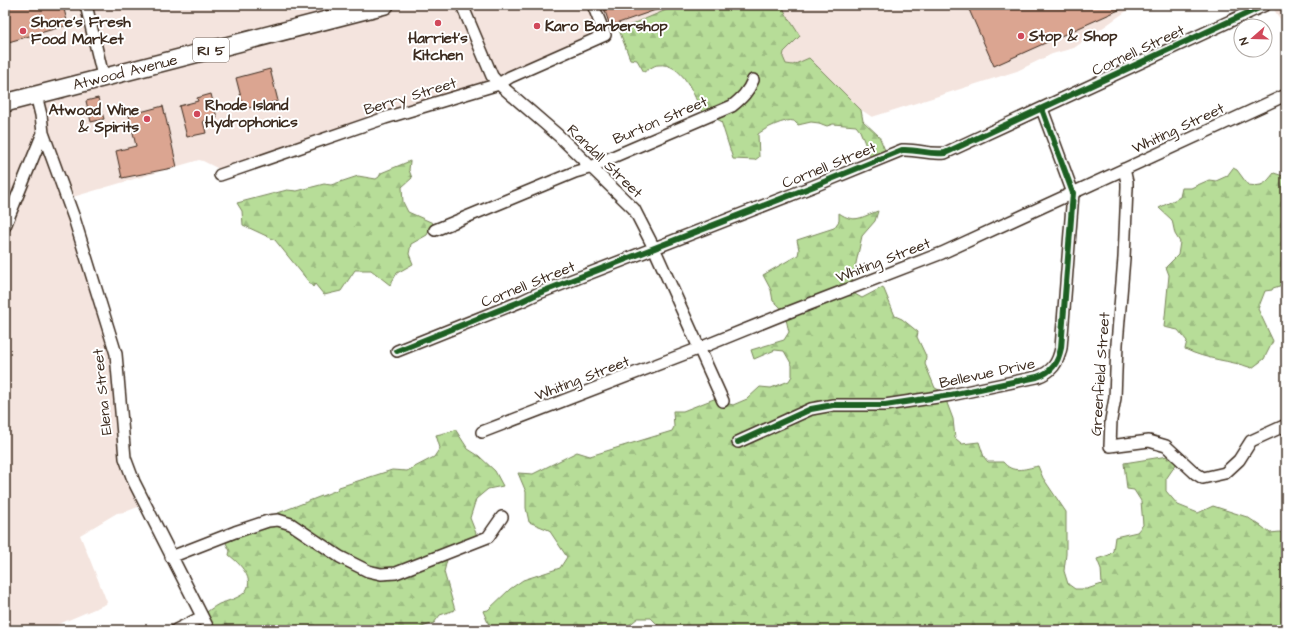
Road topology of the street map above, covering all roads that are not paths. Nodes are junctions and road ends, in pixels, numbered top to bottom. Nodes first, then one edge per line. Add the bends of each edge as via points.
1 (86, 5) edge
2 (385, 5) edge
3 (462, 5) edge
4 (593, 5) edge
5 (1265, 5) edge
6 (103, 76) junction
7 (753, 80) dead end
8 (499, 84) junction
9 (36, 94) junction
10 (1286, 95) edge
11 (5, 102) edge
12 (1042, 109) junction
13 (43, 133) junction
14 (591, 167) junction
15 (1124, 169) junction
16 (220, 175) dead end
17 (1073, 193) junction
18 (5, 226) edge
19 (435, 230) dead end
20 (654, 248) junction
21 (700, 348) junction
22 (397, 351) dead end
23 (723, 401) dead end
24 (1286, 425) edge
25 (482, 432) dead end
26 (738, 442) dead end
27 (502, 517) dead end
28 (171, 557) junction
29 (202, 618) junction
30 (176, 630) edge
31 (209, 630) edge

1 - 6 street
2 - 6 main road, Atwood Avenue / RI 5
3 - 8 street, Randall Street via 492,76
4 - 8 street, Berry Street via 605,35
5 - 12 street, Cornell Street
6 - 9 main road, Atwood Avenue / RI 5
7 - 14 street, Burton Street via 749,90 732,106
8 - 14 street, Randall Street
8 - 16 street, Berry Street via 384,118
9 - 11 main road, Atwood Avenue / RI 5
9 - 13 street, Elena Street
10 - 15 street, Whiting Street
12 - 17 street, Bellevue Drive
12 - 20 street, Cornell Street via 945,153 902,150
13 - 18 street
13 - 28 street, Elena Street via 74,218 116,354 125,458
14 - 19 street, Burton Street
14 - 20 street, Randall Street via 634,209
15 - 17 street, Whiting Street
15 - 24 street, Greenfield Street via 1127,188 1124,258 1110,446 1149,441 1166,446 1203,478 1225,473 1239,460 1251,441
17 - 21 street, Whiting Street via 942,253
17 - 26 street, Bellevue Drive via 1061,348 1059,359 1049,371 1037,377 943,396 885,405 833,405 811,409
20 - 21 street, Randall Street
20 - 22 street, Cornell Street
21 - 23 street, Randall Street
21 - 25 street, Whiting Street
27 - 28 street via 488,537 396,573 381,574 368,571 340,557 291,524 278,520 235,532
28 - 29 street, Elena Street
29 - 30 street
29 - 31 street, Elena Street

